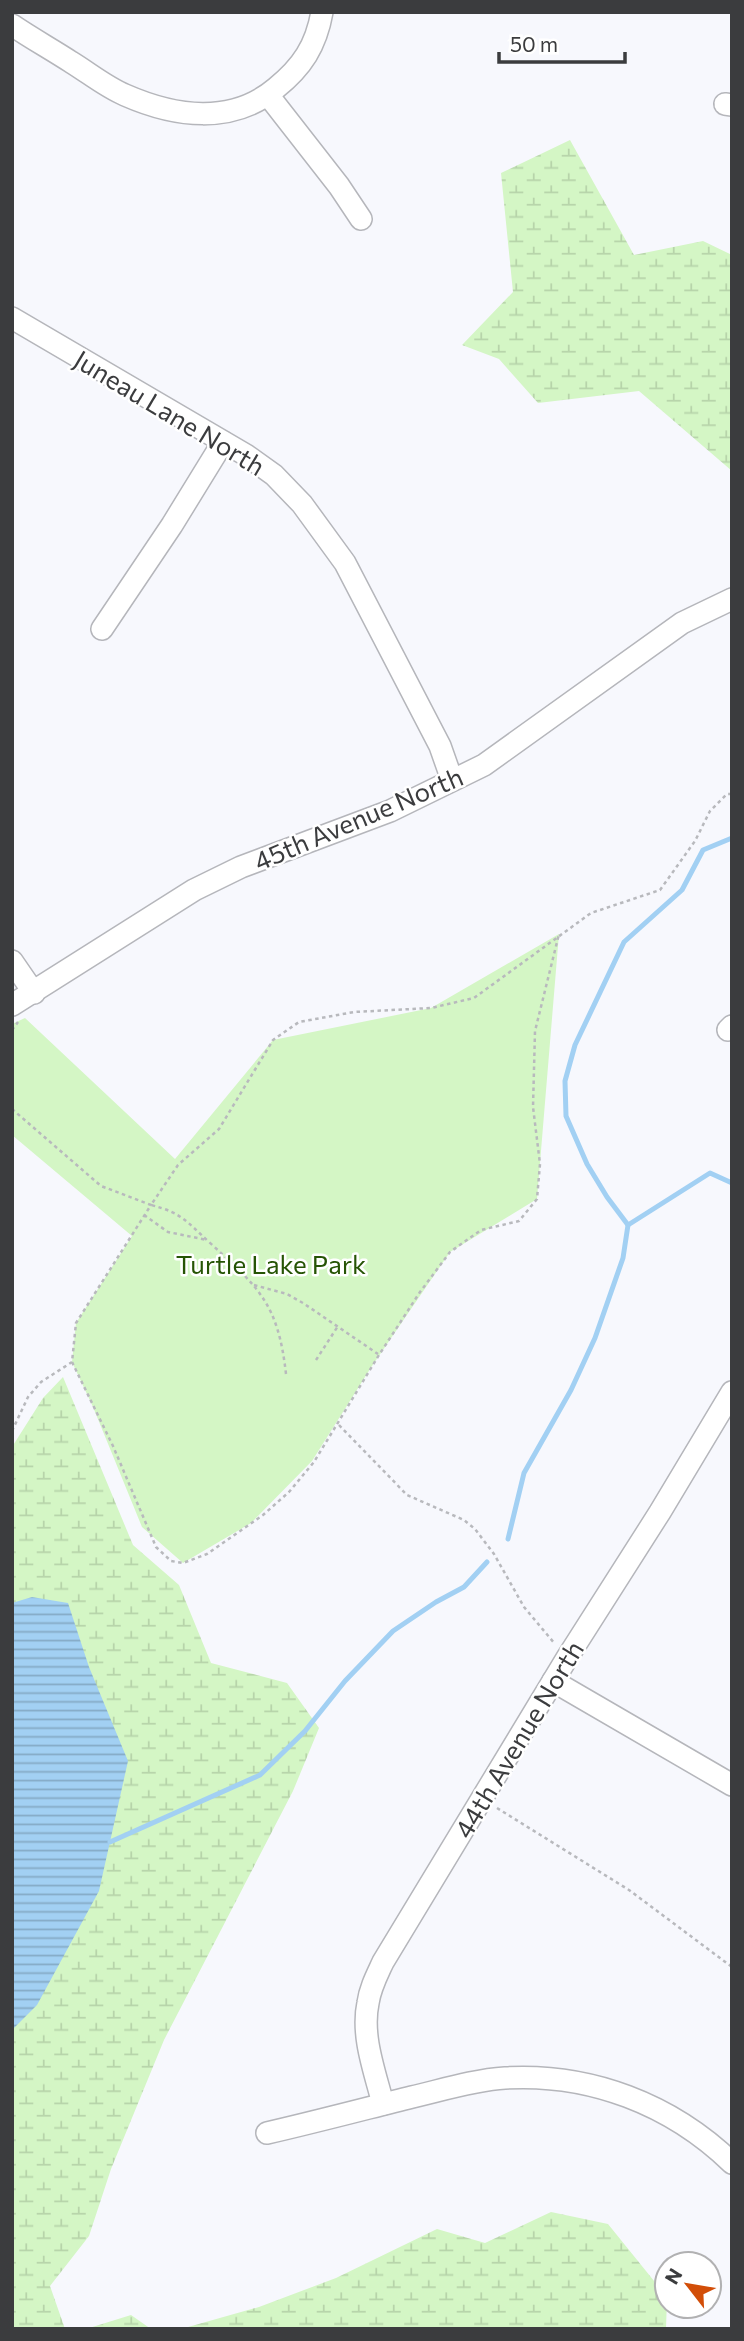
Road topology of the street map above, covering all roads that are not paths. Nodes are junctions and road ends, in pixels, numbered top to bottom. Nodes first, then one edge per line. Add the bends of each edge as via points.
1 (321, 12) edge
2 (12, 24) edge
3 (268, 95) junction
4 (361, 219) dead end
5 (12, 318) edge
6 (223, 442) junction
7 (732, 599) edge
8 (102, 629) dead end
9 (452, 780) junction
10 (12, 961) edge
11 (34, 993) junction
12 (12, 1005) edge
13 (732, 1392) edge
14 (553, 1681) junction
15 (732, 1785) edge
16 (383, 2104) junction
17 (267, 2133) dead end
18 (732, 2163) edge

1 - 3 street via 310,51 296,72
2 - 3 street via 124,95 164,109 222,114
3 - 4 street
5 - 6 street, Juneau Lane North
6 - 8 street
6 - 9 street, Juneau Lane North via 274,475 302,504 345,563 440,746
7 - 9 street, 45th Avenue North via 682,623 484,765
9 - 11 street, 45th Avenue North via 390,811 241,867 194,890
10 - 11 street
11 - 12 street, 45th Avenue North
13 - 14 street, 44th Avenue North
14 - 15 street
14 - 16 street, 44th Avenue North via 374,1982 366,2025
16 - 17 street
16 - 18 street via 503,2078 551,2078 640,2100 680,2121

